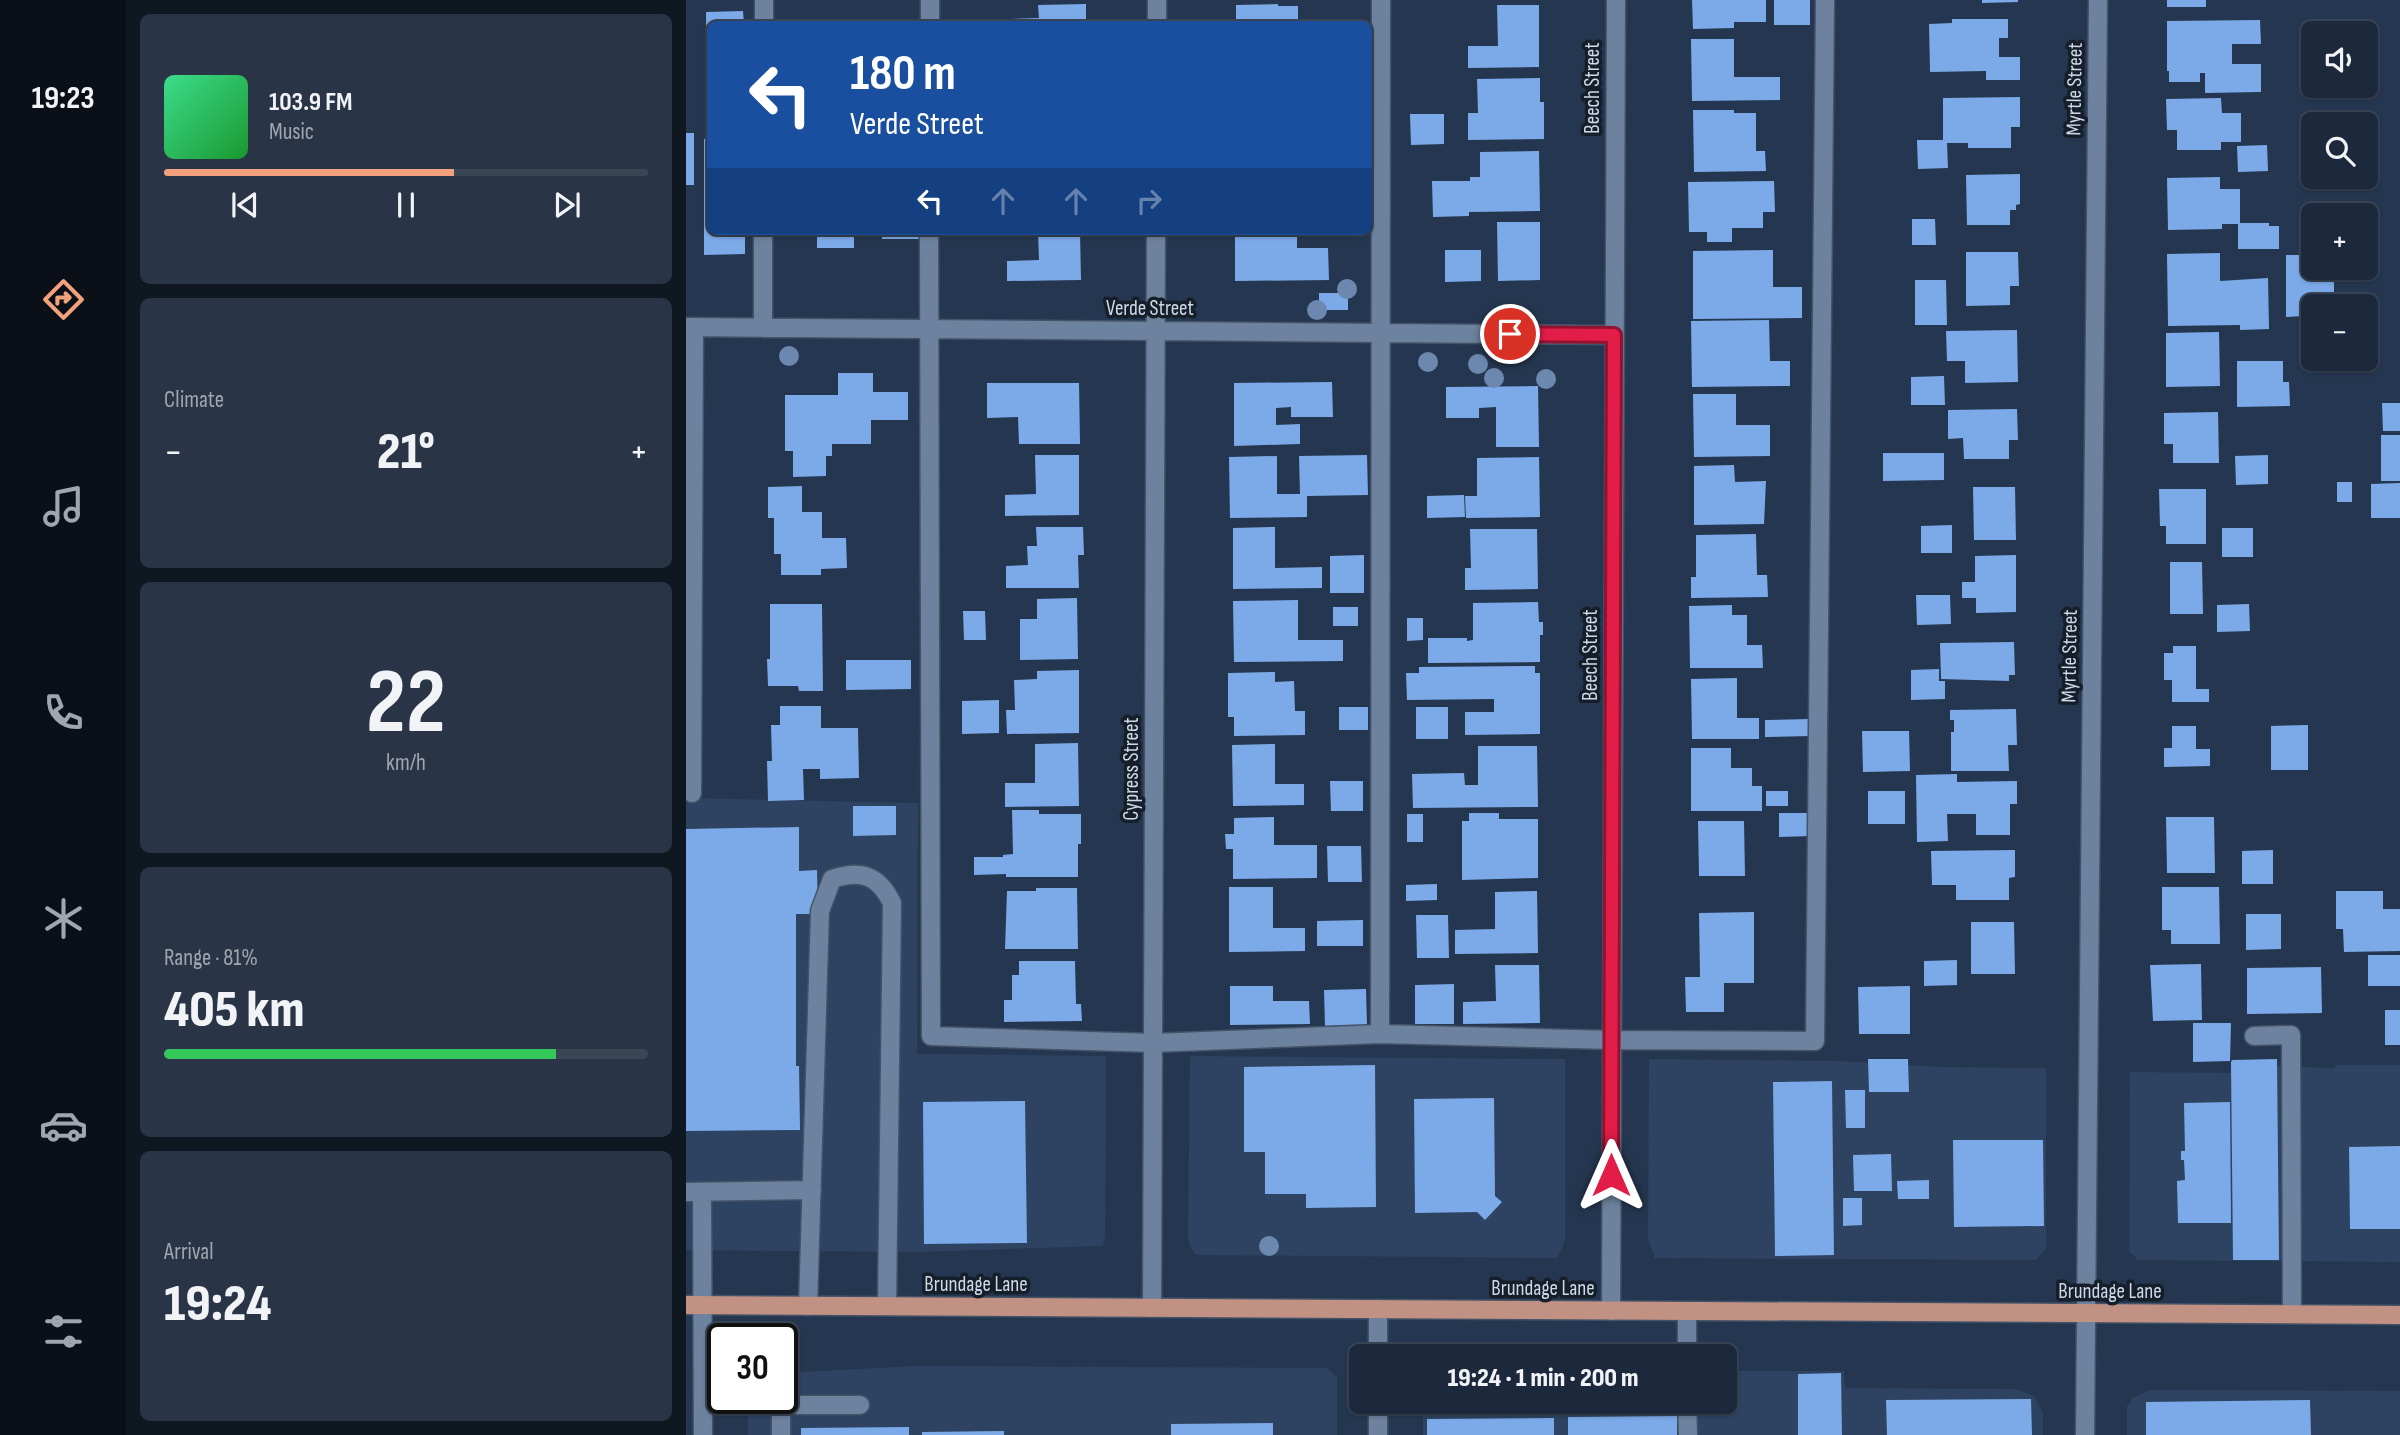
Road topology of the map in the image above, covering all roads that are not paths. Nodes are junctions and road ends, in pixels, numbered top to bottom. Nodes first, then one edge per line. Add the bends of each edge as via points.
1 (764, 0) edge
2 (930, 0) edge
3 (1157, 0) edge
4 (1381, 0) edge
5 (1615, 0) edge
6 (1825, 0) edge
7 (2098, 0) edge
8 (764, 21) edge
9 (930, 21) edge
10 (1157, 21) edge
11 (763, 235) edge
12 (929, 235) edge
13 (1156, 235) edge
14 (690, 327) edge
15 (763, 328) junction
16 (928, 329) junction
17 (1156, 331) junction
18 (1380, 333) junction
19 (1614, 335) junction
20 (692, 793) dead end
21 (1380, 1034) junction
22 (2254, 1036) dead end
23 (1612, 1040) junction
24 (1153, 1044) junction
25 (812, 1190) junction
26 (694, 1192) edge
27 (695, 1305) edge
28 (808, 1306) junction
29 (887, 1306) junction
30 (1152, 1308) junction
31 (1378, 1309) junction
32 (1611, 1311) junction
33 (1687, 1311) junction
34 (2085, 1313) junction
35 (2292, 1314) junction
36 (2400, 1315) edge
37 (1378, 1344) edge
38 (1687, 1344) edge
39 (860, 1405) dead end
40 (1378, 1414) edge
41 (1688, 1414) edge
42 (697, 1429) edge
43 (781, 1435) edge
44 (1378, 1435) edge
45 (1688, 1435) edge
46 (2085, 1435) edge

1 - 8 street
2 - 9 street
3 - 10 street
4 - 18 street
5 - 19 street, Beech Street
6 - 23 street via 1815,1041
7 - 34 street, Myrtle Street
11 - 15 street
12 - 16 street
13 - 17 street, Cypress Street
14 - 15 street, Verde Street
14 - 20 street
15 - 16 street, Verde Street
16 - 17 street, Verde Street
16 - 24 street via 931,1036
17 - 18 street, Verde Street
17 - 24 street, Cypress Street
18 - 19 street, Verde Street
18 - 21 street
19 - 23 street, Beech Street
21 - 23 street
21 - 24 street
22 - 35 street via 2291,1035
23 - 32 street, Beech Street
24 - 30 street, Cypress Street
25 - 26 street
25 - 28 street
25 - 29 street via 820,911 832,879 848,873 883,885 892,903
26 - 27 street
27 - 28 main road, Brundage Lane
27 - 42 street
28 - 29 main road, Brundage Lane
29 - 30 main road, Brundage Lane
30 - 31 main road, Brundage Lane
31 - 32 main road, Brundage Lane
31 - 37 street
32 - 33 main road, Brundage Lane
33 - 34 main road, Brundage Lane
33 - 38 street
34 - 35 main road, Brundage Lane
34 - 46 street, Myrtle Street
35 - 36 main road, Brundage Lane
39 - 43 street via 781,1405
40 - 44 street
41 - 45 street

